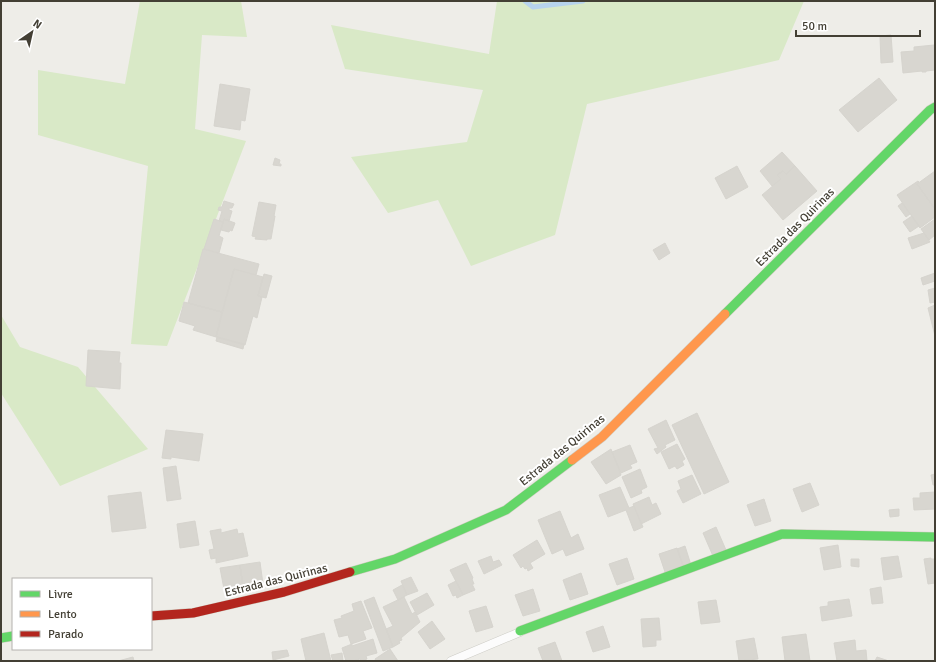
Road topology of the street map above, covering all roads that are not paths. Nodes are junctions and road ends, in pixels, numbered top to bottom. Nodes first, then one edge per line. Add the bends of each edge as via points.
1 (935, 100) edge
2 (933, 109) edge
3 (935, 537) edge
4 (152, 616) edge
5 (520, 631) joint
6 (12, 636) edge
7 (1, 638) edge
8 (451, 661) edge

1 - 2 street, Estrada das Quirinas
2 - 4 street, Estrada das Quirinas via 602,436 506,510 395,560 284,592 193,613
3 - 5 street via 782,534
5 - 8 lane
6 - 7 street

